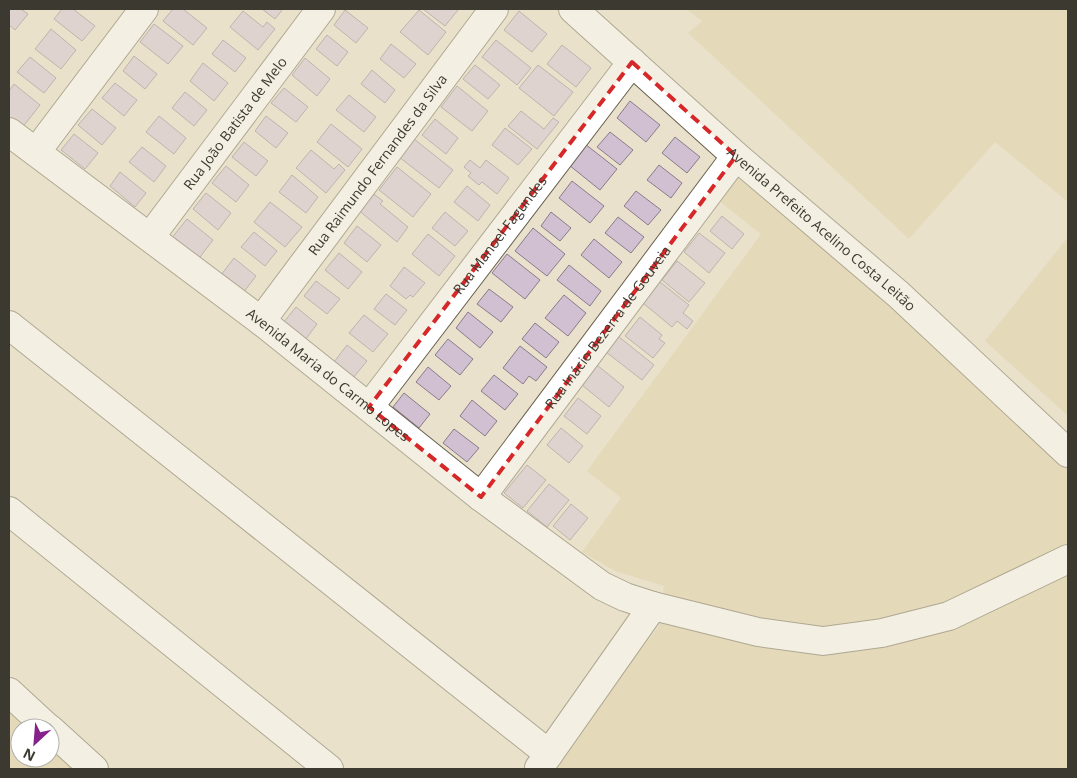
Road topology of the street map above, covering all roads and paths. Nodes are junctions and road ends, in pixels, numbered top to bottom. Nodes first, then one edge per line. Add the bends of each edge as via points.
1 (144, 9) edge
2 (321, 9) edge
3 (494, 9) edge
4 (573, 9) edge
5 (632, 62) junction
6 (9, 132) edge
7 (36, 152) junction
8 (736, 156) junction
9 (150, 237) junction
10 (261, 321) junction
11 (9, 325) edge
12 (369, 407) junction
13 (1068, 453) edge
14 (481, 497) junction
15 (9, 511) edge
16 (1068, 560) edge
17 (653, 606) junction
18 (9, 692) edge
19 (37, 718) edge
20 (60, 739) edge
21 (543, 761) edge
22 (94, 769) edge
23 (329, 769) edge

1 - 7 street
2 - 9 street, Rua João Batista de Melo
3 - 10 street, Rua Raimundo Fernandes da Silva
4 - 5 street, Avenida Prefeito Acelino Costa Leitão
5 - 8 street, Avenida Prefeito Acelino Costa Leitão
5 - 12 street, Rua Manoel Fagundes
6 - 7 street, Avenida Maria do Carmo Lopes
7 - 9 street, Avenida Maria do Carmo Lopes
8 - 13 street, Avenida Prefeito Acelino Costa Leitão via 898,294
8 - 14 street, Rua Inácio Bezerra de Gouveia
9 - 10 street, Avenida Maria do Carmo Lopes
10 - 12 street, Avenida Maria do Carmo Lopes
11 - 21 street
12 - 14 street, Avenida Maria do Carmo Lopes
14 - 17 street, Avenida Maria do Carmo Lopes via 602,586
15 - 23 street
16 - 17 street, Avenida Maria do Carmo Lopes via 949,616 882,633 823,640 758,632
17 - 21 street
18 - 19 street
20 - 22 street

